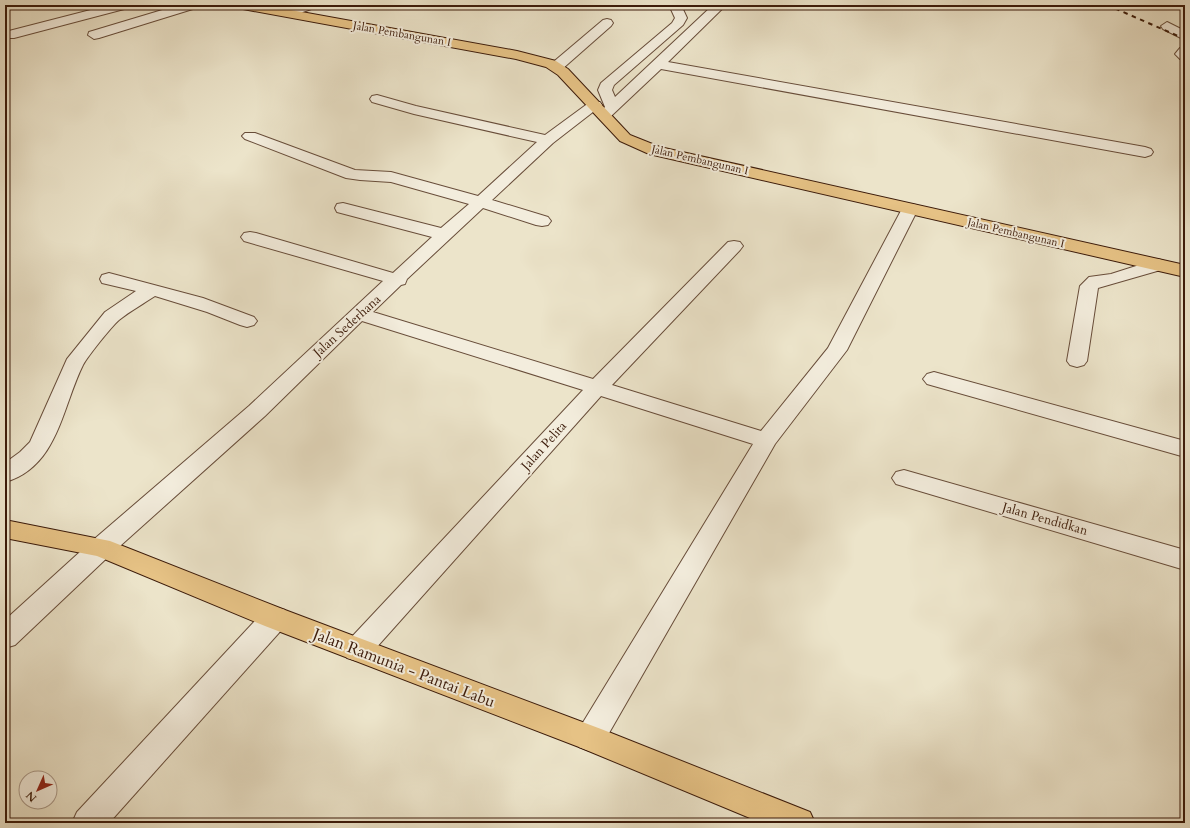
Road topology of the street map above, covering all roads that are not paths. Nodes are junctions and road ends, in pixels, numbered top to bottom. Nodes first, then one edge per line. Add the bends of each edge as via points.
1 (124, 5) edge
2 (192, 5) edge
3 (244, 5) edge
4 (310, 5) edge
5 (675, 5) edge
6 (720, 5) edge
7 (289, 13) junction
8 (607, 23) dead end
9 (1185, 24) edge
10 (9, 35) dead end
11 (94, 35) dead end
12 (1185, 36) edge
13 (1185, 51) edge
14 (1185, 56) edge
15 (658, 64) junction
16 (556, 67) junction
17 (377, 99) dead end
18 (604, 109) junction
19 (250, 136) dead end
20 (548, 140) junction
21 (1145, 152) dead end
22 (481, 203) junction
23 (343, 208) dead end
24 (910, 209) junction
25 (542, 221) dead end
26 (446, 235) junction
27 (250, 237) dead end
28 (734, 246) dead end
29 (1158, 265) junction
30 (1185, 271) edge
31 (109, 278) dead end
32 (398, 280) junction
33 (152, 289) junction
34 (360, 314) junction
35 (247, 320) dead end
36 (1076, 361) dead end
37 (934, 379) dead end
38 (597, 388) junction
39 (766, 440) junction
40 (1185, 449) edge
41 (5, 474) edge
42 (904, 478) dead end
43 (5, 529) edge
44 (101, 548) junction
45 (1185, 560) edge
46 (275, 618) junction
47 (5, 637) edge
48 (357, 650) junction
49 (590, 738) junction
50 (88, 823) edge
51 (799, 823) edge

1 - 10 street
2 - 11 street
3 - 7 main road, Jalan Pembangunan I
4 - 7 street
5 - 18 street via 681,18 677,25 608,83
6 - 15 street, Jalan Sederhana
7 - 16 main road, Jalan Pembangunan I via 517,55
8 - 16 street
9 - 12 street via 1167,26
13 - 14 street via 1182,54
15 - 18 street, Jalan Sederhana
15 - 21 street
16 - 18 main road, Jalan Pembangunan I
17 - 20 street via 414,110
18 - 20 street, Jalan Sederhana
18 - 24 main road, Jalan Pembangunan I via 625,138 655,151
19 - 22 street via 335,167 346,174 400,178
20 - 22 street, Jalan Sederhana
22 - 25 street
22 - 26 street, Jalan Sederhana
23 - 26 street
24 - 29 main road, Jalan Pembangunan I
24 - 39 street via 837,350
26 - 32 street, Jalan Sederhana
27 - 32 street
28 - 38 street, Jalan Pelita
29 - 30 main road, Jalan Pembangunan I
29 - 36 street via 1113,279 1096,281 1088,286
31 - 33 street
32 - 34 street, Jalan Sederhana
33 - 35 street
33 - 41 street via 112,316 74,363 40,446
34 - 38 street
34 - 44 street, Jalan Sederhana via 257,411
37 - 40 street
38 - 39 street
38 - 48 street, Jalan Pelita
39 - 49 street
42 - 45 street, Jalan Pendidkan
43 - 44 main road, Jalan Ramunia - Pantai Labu
44 - 46 main road, Jalan Ramunia - Pantai Labu
44 - 47 street, Jalan Sederhana
46 - 48 main road, Jalan Ramunia - Pantai Labu
46 - 50 street
48 - 49 main road, Jalan Ramunia - Pantai Labu
49 - 51 main road, Jalan Ramunia - Pantai Labu

